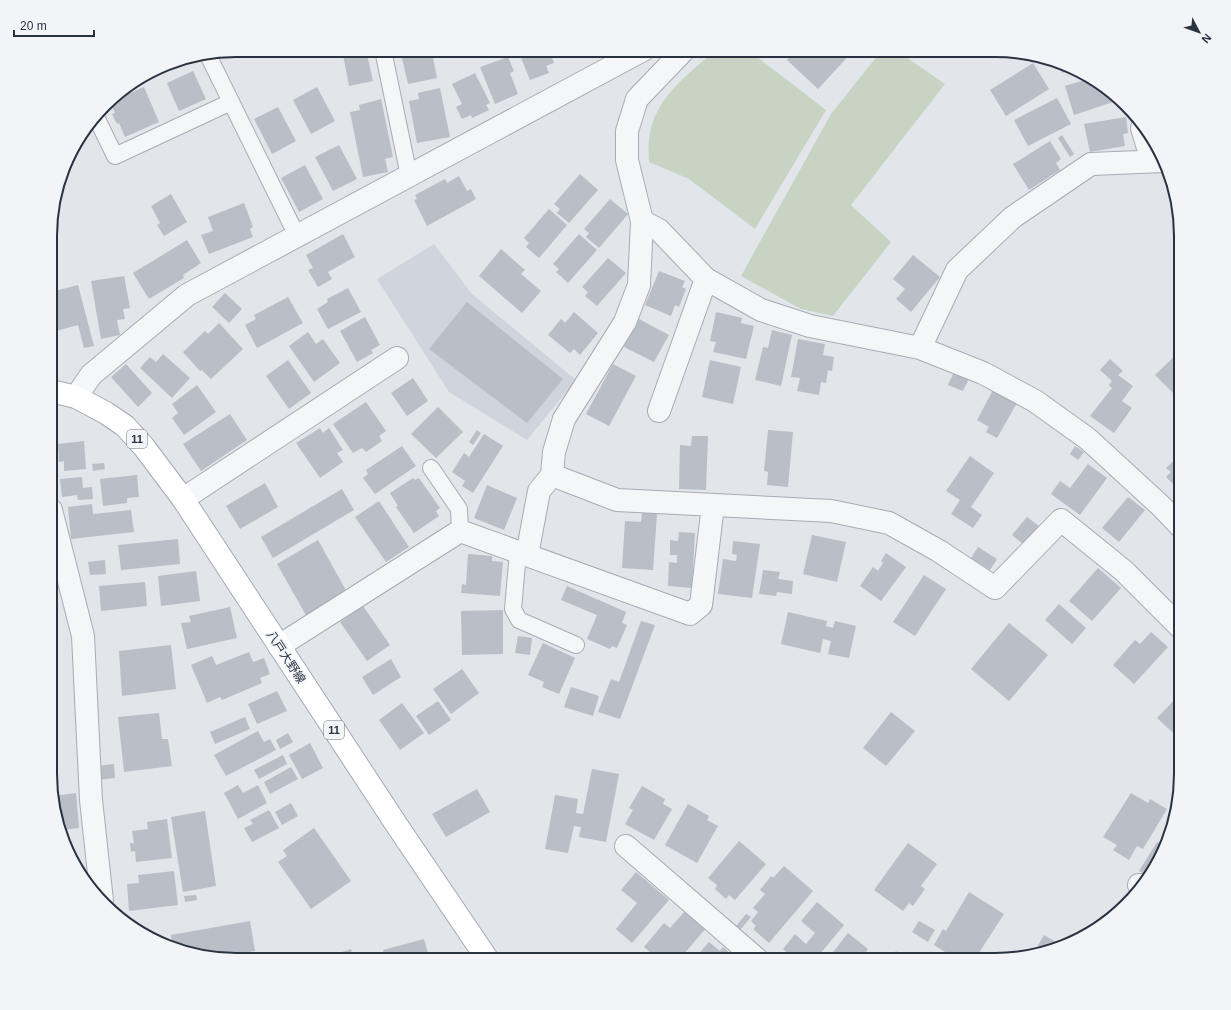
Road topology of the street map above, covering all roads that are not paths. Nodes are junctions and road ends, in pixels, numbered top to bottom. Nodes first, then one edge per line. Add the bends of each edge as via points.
1 (385, 57) edge
2 (630, 57) edge
3 (677, 57) edge
4 (210, 59) edge
5 (231, 102) junction
6 (98, 122) edge
7 (1158, 161) edge
8 (410, 176) junction
9 (642, 221) junction
10 (297, 236) junction
11 (706, 280) junction
12 (920, 348) junction
13 (397, 358) dead end
14 (59, 390) edge
15 (660, 410) dead end
16 (431, 468) dead end
17 (552, 475) junction
18 (183, 499) junction
19 (713, 506) junction
20 (1174, 520) edge
21 (460, 531) junction
22 (57, 534) edge
23 (522, 553) junction
24 (1174, 621) edge
25 (576, 645) dead end
26 (279, 646) junction
27 (626, 846) dead end
28 (101, 892) edge
29 (483, 953) edge
30 (750, 953) edge

1 - 8 lane
2 - 8 street
3 - 9 street via 637,99 627,131 627,160
4 - 5 lane
5 - 6 lane via 115,156
5 - 10 lane
7 - 12 street via 1091,164 1013,217 957,270
8 - 10 street
9 - 11 street via 659,230
9 - 17 street via 640,285 625,322 564,419 554,452
10 - 14 street via 187,295 91,376
11 - 12 street via 761,310 810,326
11 - 15 street
12 - 20 street via 983,373 1036,401 1088,439
13 - 18 street
14 - 18 main road, 八戸大野線 / 11 via 106,413 125,426
16 - 21 lane via 459,509
17 - 19 street via 617,500
17 - 23 street via 539,491
18 - 26 main road, 八戸大野線 / 11
19 - 23 street via 701,605 690,614
19 - 24 street via 831,511 889,523 939,551 995,588 1061,520 1124,571
21 - 23 street
21 - 26 street
22 - 28 street via 83,636 91,800
23 - 25 lane via 513,609 519,620
26 - 29 main road, 八戸大野線 / 11
27 - 30 street

